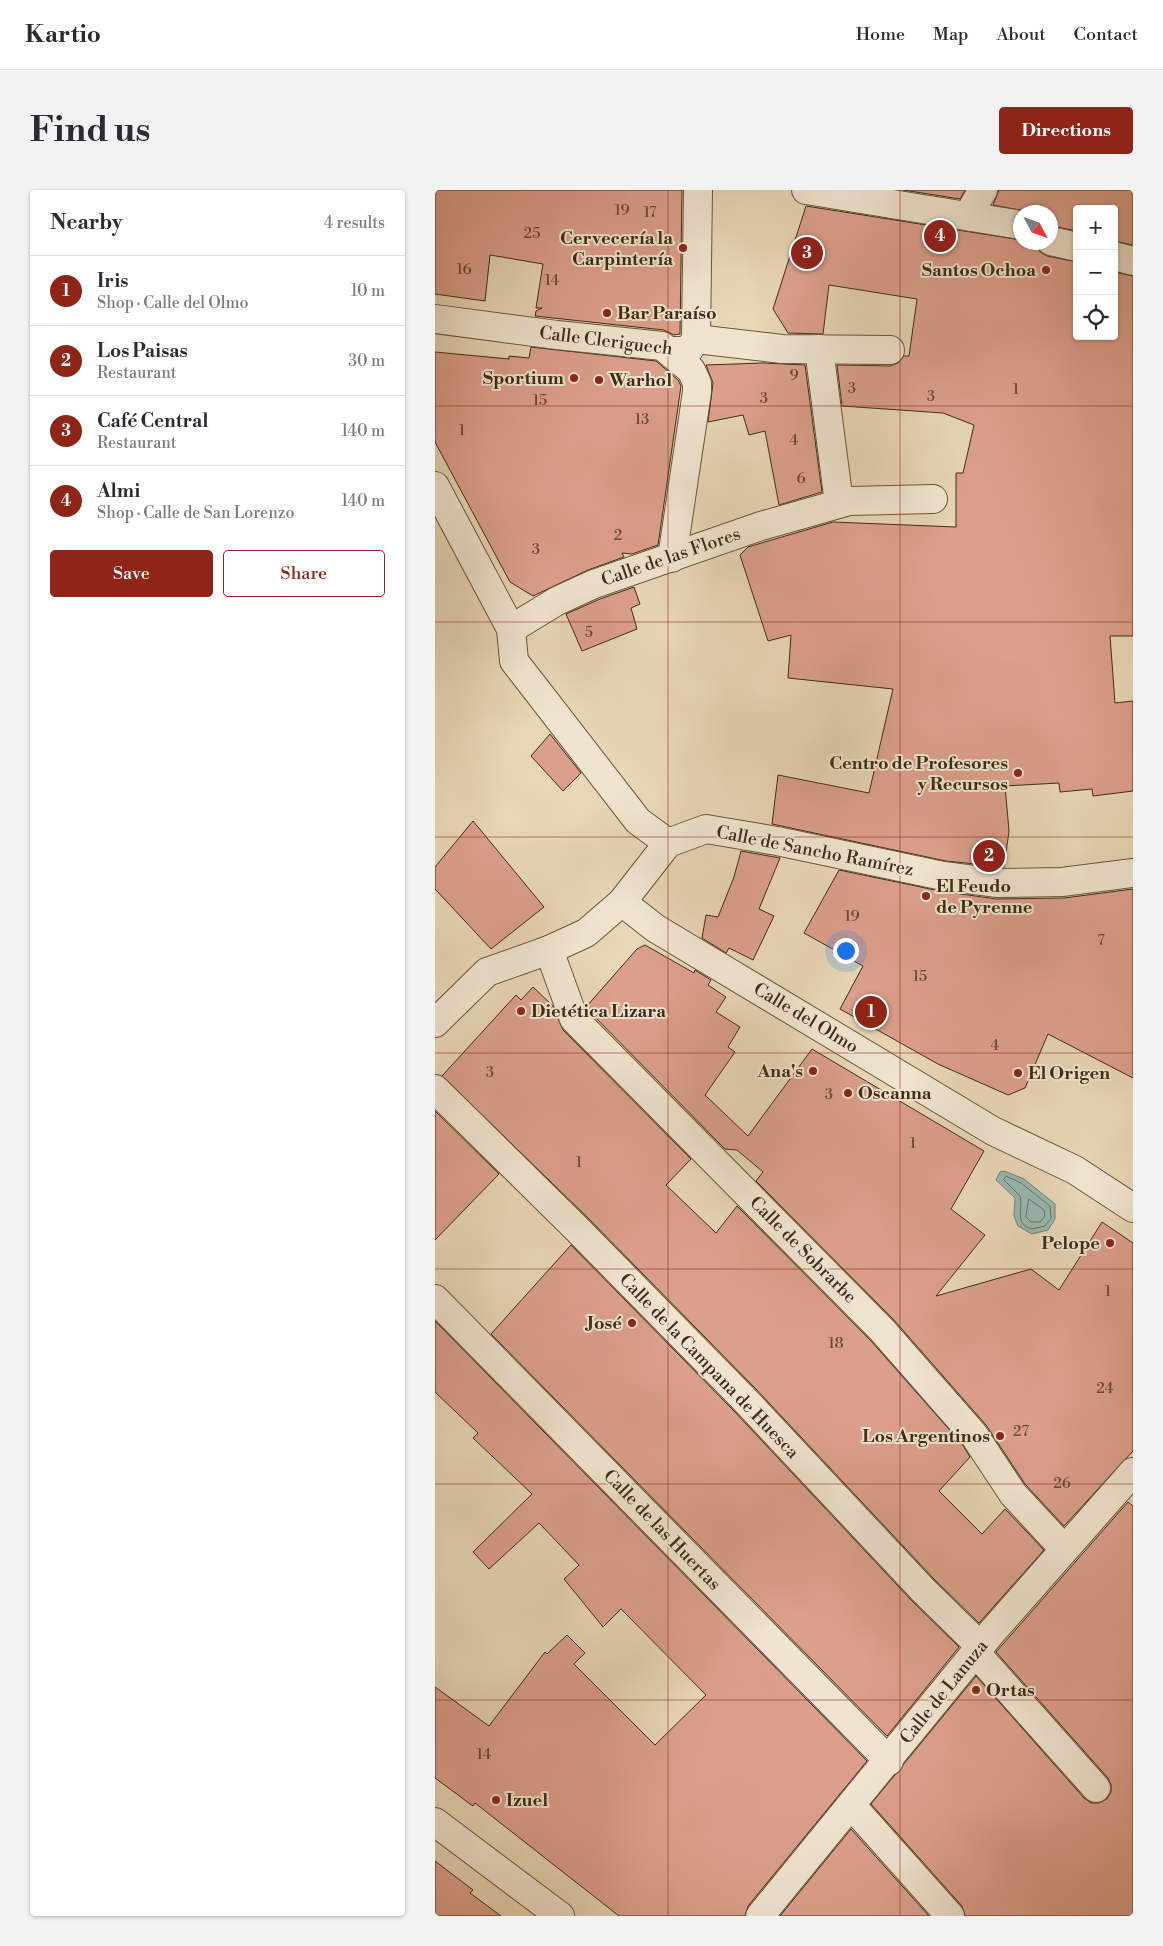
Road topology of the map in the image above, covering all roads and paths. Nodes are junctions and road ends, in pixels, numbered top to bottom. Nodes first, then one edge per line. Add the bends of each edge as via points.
1 (698, 190) edge
2 (806, 190) edge
3 (983, 190) edge
4 (972, 217) junction
5 (1013, 224) edge
6 (1058, 243) edge
7 (1073, 246) edge
8 (1118, 257) edge
9 (1133, 261) edge
10 (435, 319) edge
11 (696, 338) junction
12 (819, 349) junction
13 (891, 350) dead end
14 (669, 351) junction
15 (435, 486) edge
16 (933, 499) dead end
17 (839, 503) junction
18 (672, 558) junction
19 (511, 629) junction
20 (668, 844) junction
21 (1133, 874) edge
22 (622, 902) junction
23 (549, 950) junction
24 (435, 1023) edge
25 (435, 1089) edge
26 (1133, 1208) edge
27 (435, 1299) edge
28 (1131, 1477) edge
29 (1064, 1549) junction
30 (978, 1649) junction
31 (889, 1761) junction
32 (1095, 1788) dead end
33 (852, 1806) junction
34 (435, 1822) edge
35 (560, 1916) edge
36 (761, 1916) edge
37 (950, 1916) edge

1 - 11 street
2 - 4 street
3 - 4 street via 974,205
4 - 5 street
6 - 7 street
8 - 9 street
10 - 14 street, Calle Cleriguech via 662,346
11 - 12 street, Calle Cleriguech via 782,349
11 - 14 street, Calle Cleriguech via 688,351
12 - 13 street, Calle Cleriguech
12 - 17 street
14 - 18 street via 691,370 698,388
15 - 19 street
16 - 17 street, Calle de las Flores
17 - 18 street, Calle de las Flores via 761,526
18 - 19 street, Calle de las Flores via 594,584 557,601
19 - 20 street via 514,661 638,821
20 - 21 street, Calle de Sancho Ramírez via 706,829 943,876 998,883 1062,882
20 - 22 street
22 - 23 street via 586,933
22 - 26 street, Calle del Olmo via 655,928 993,1131 1075,1170
23 - 24 street via 487,972
23 - 29 street, Calle de Sobrarbe via 574,1019 882,1330 973,1435 1013,1494
25 - 30 street, Calle de la Campana de Huesca via 744,1399
27 - 31 street, Calle de las Huertas
28 - 29 street, Calle de Lanuza
29 - 30 street, Calle de Lanuza
30 - 31 street, Calle de Lanuza
30 - 32 street, Calle de la Campana de Huesca
31 - 33 street, Calle de Lanuza
33 - 36 street, Calle de Lanuza
33 - 37 street
34 - 35 street

